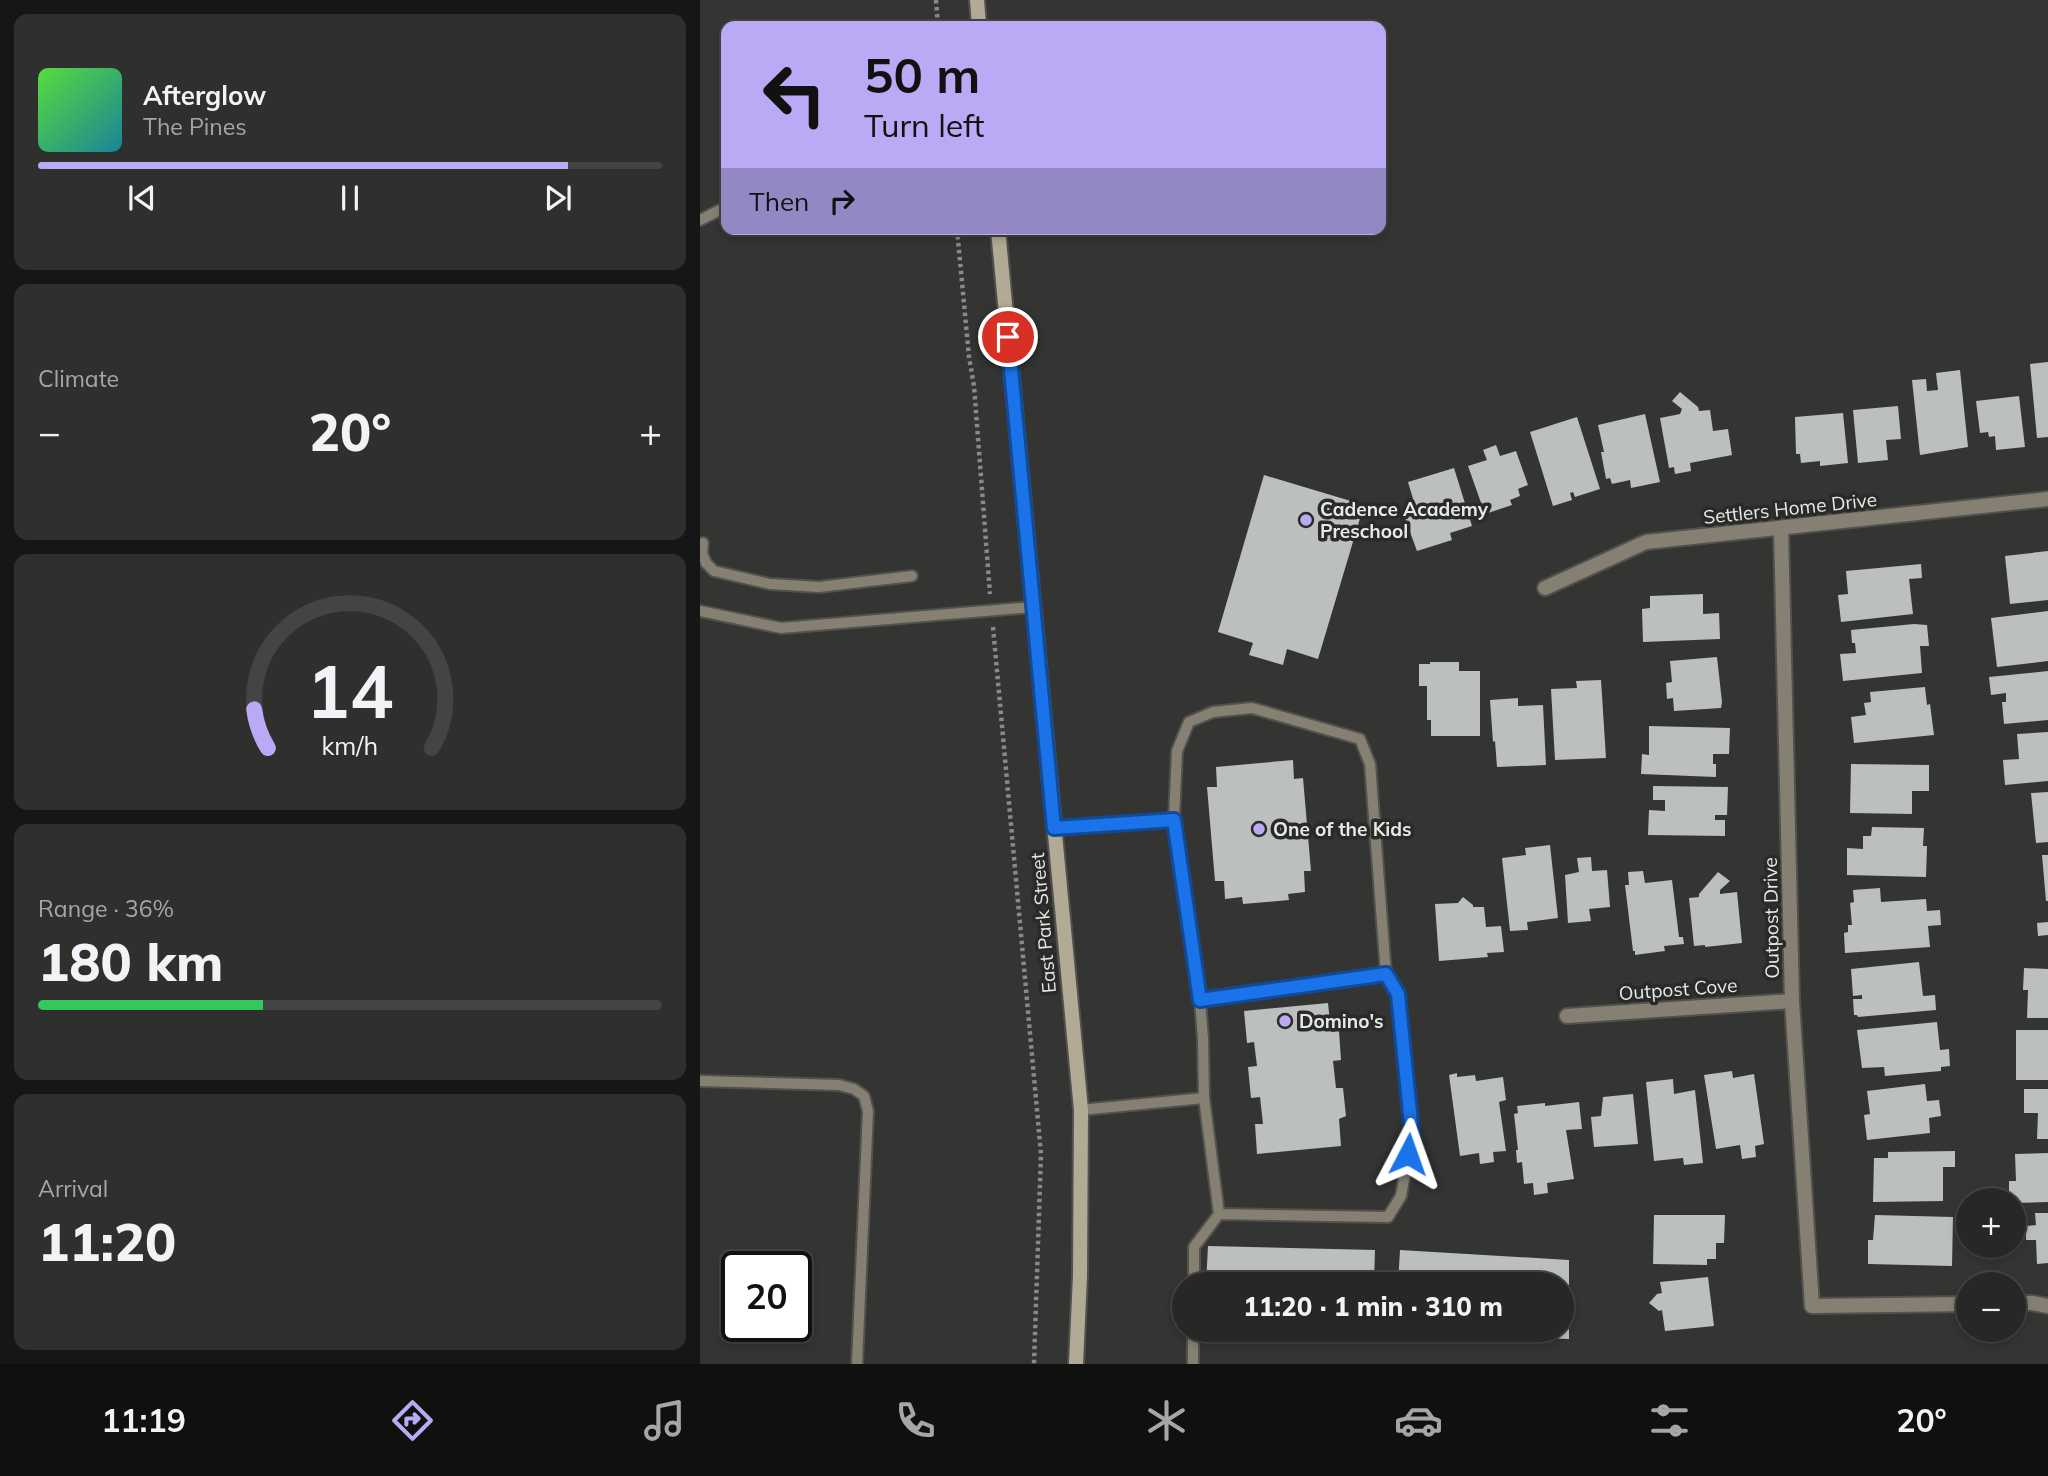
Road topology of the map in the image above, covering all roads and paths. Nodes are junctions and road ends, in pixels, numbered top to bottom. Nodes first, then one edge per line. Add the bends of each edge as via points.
1 (936, 0) edge
2 (977, 0) edge
3 (938, 21) edge
4 (979, 21) edge
5 (721, 210) edge
6 (700, 220) edge
7 (958, 235) edge
8 (999, 235) edge
9 (2048, 499) edge
10 (1782, 528) junction
11 (703, 543) dead end
12 (912, 576) dead end
13 (1545, 588) dead end
14 (1033, 607) junction
15 (992, 610) junction
16 (700, 611) edge
17 (1174, 820) junction
18 (1054, 828) junction
19 (1386, 974) junction
20 (1200, 1000) junction
21 (1792, 1001) junction
22 (1567, 1016) dead end
23 (700, 1081) edge
24 (1204, 1098) junction
25 (1081, 1110) junction
26 (1219, 1214) junction
27 (1194, 1272) edge
28 (2026, 1303) edge
29 (1956, 1304) edge
30 (2048, 1306) edge
31 (1193, 1342) edge
32 (857, 1364) edge
33 (1034, 1364) edge
34 (1076, 1364) edge
35 (1193, 1364) edge

1 - 3 path
2 - 4 street
5 - 6 lane
7 - 15 path
8 - 14 street, East Park Street
9 - 10 street, Settlers Home Drive
10 - 13 street, Settlers Home Drive via 1646,542
10 - 21 street, Outpost Drive
11 - 12 lane via 702,553 714,571 770,584 819,587
14 - 15 lane
14 - 18 street, East Park Street
15 - 16 lane via 781,628
15 - 33 path via 1041,1154
17 - 18 lane
17 - 19 lane via 1177,751 1189,722 1205,714 1252,708 1360,739 1370,764
17 - 20 lane
18 - 25 street, East Park Street
19 - 20 lane
19 - 26 lane via 1398,994 1412,1133 1401,1196 1388,1217
20 - 24 lane
21 - 22 street, Outpost Cove
21 - 29 street, Outpost Drive via 1812,1306
23 - 32 lane via 839,1085 864,1096 868,1111
24 - 25 lane
24 - 26 lane
25 - 34 street, East Park Street
26 - 27 lane via 1194,1247
28 - 30 street
31 - 35 lane

